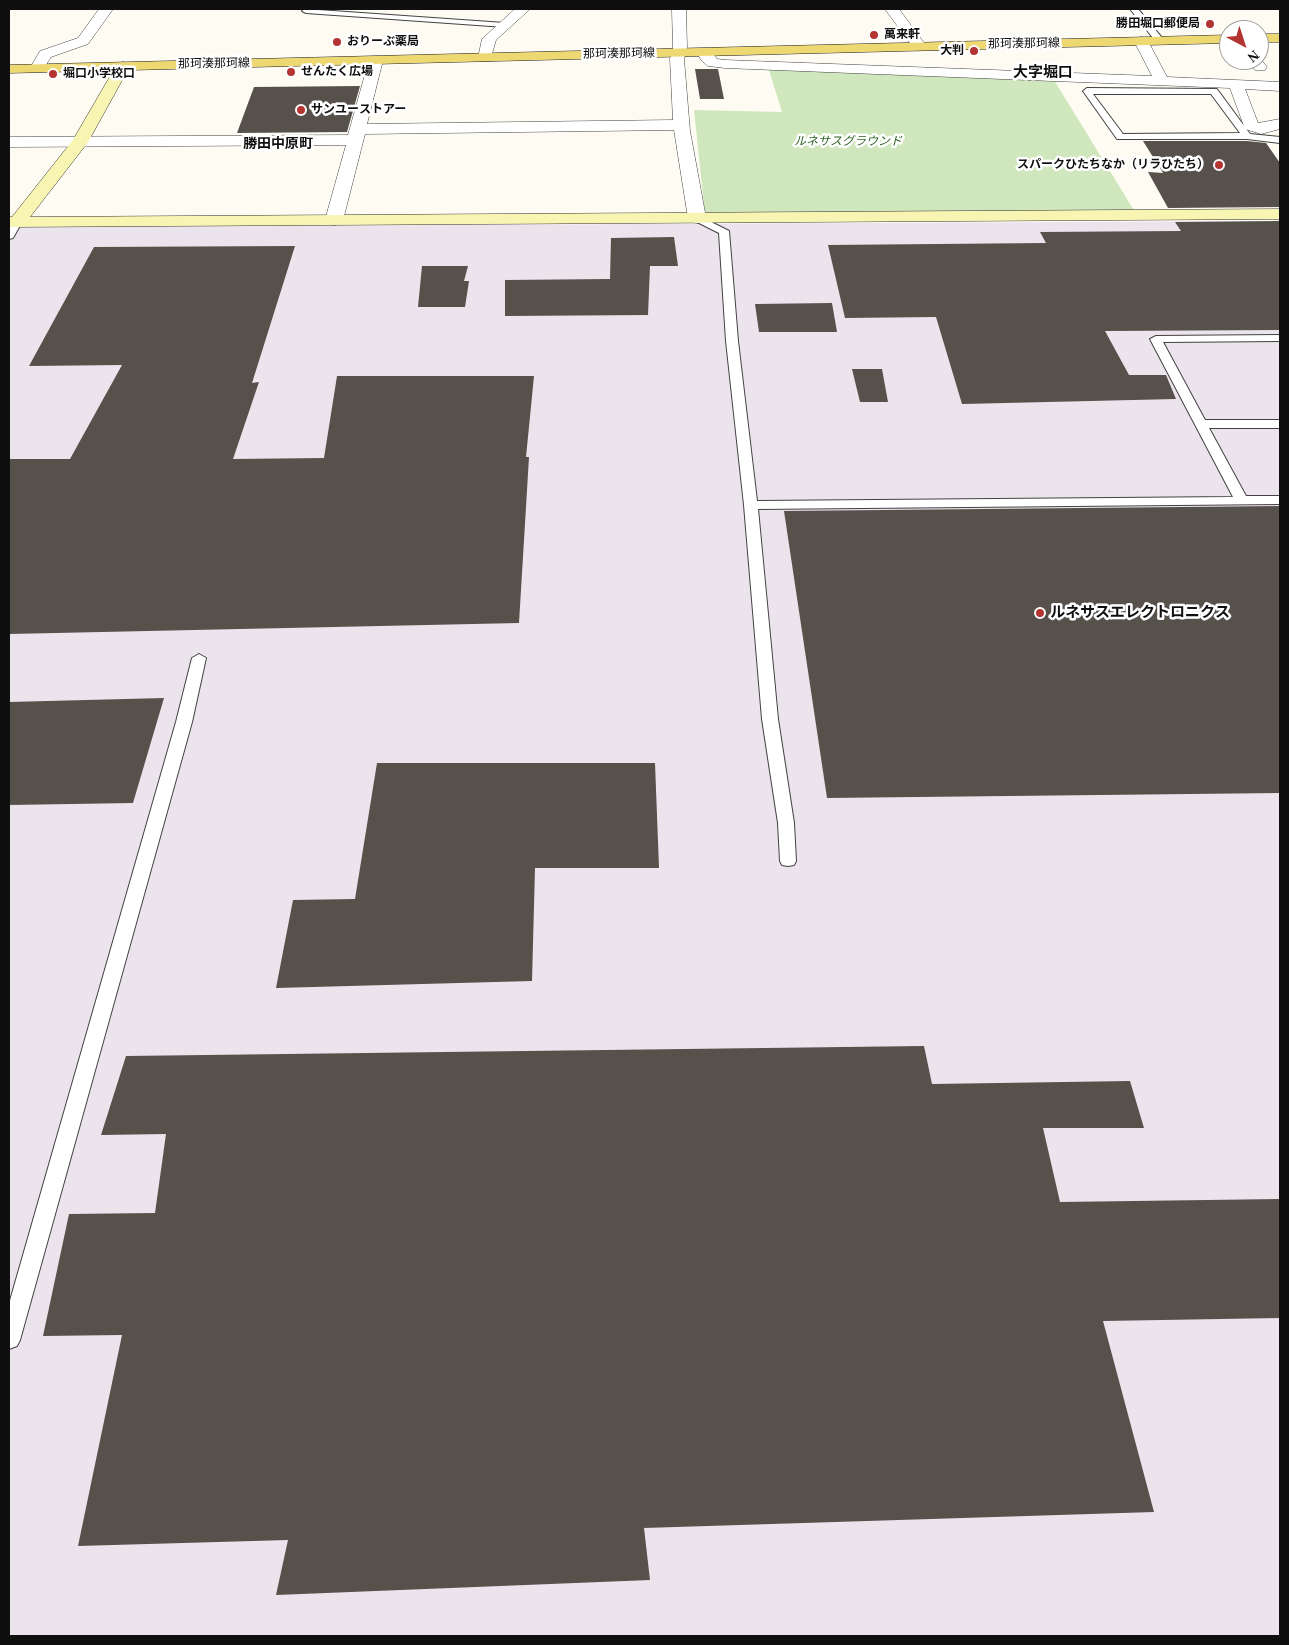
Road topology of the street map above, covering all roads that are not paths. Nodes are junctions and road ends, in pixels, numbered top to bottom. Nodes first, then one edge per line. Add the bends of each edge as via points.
1 (106, 9) edge
2 (308, 9) edge
3 (523, 9) edge
4 (679, 9) edge
5 (892, 9) edge
6 (1134, 9) edge
7 (505, 25) junction
8 (1219, 39) edge
9 (1141, 41) junction
10 (1160, 41) junction
11 (920, 46) junction
12 (704, 52) junction
13 (678, 53) junction
14 (485, 58) junction
15 (376, 60) junction
16 (123, 66) junction
17 (37, 68) junction
18 (9, 69) edge
19 (1162, 81) junction
20 (1236, 85) junction
21 (1280, 86) edge
22 (682, 125) junction
23 (356, 135) junction
24 (1247, 136) junction
25 (1280, 136) edge
26 (9, 142) edge
27 (80, 142) junction
28 (1280, 214) edge
29 (697, 218) junction
30 (334, 220) junction
31 (11, 226) edge
32 (1280, 338) edge
33 (1200, 424) junction
34 (1280, 424) edge
35 (1241, 500) junction
36 (1280, 500) edge
37 (750, 505) junction
38 (199, 658) dead end
39 (788, 861) dead end
40 (9, 1340) edge

1 - 17 street via 83,42 45,54
2 - 7 lane via 306,11
3 - 7 street
4 - 13 street
5 - 11 street
6 - 10 lane
7 - 14 street via 489,39
8 - 10 main road, 那珂湊那珂線
9 - 10 main road, 那珂湊那珂線
9 - 11 main road, 那珂湊那珂線
9 - 19 street
11 - 12 main road, 那珂湊那珂線
12 - 13 main road, 那珂湊那珂線
12 - 19 street via 713,63 725,64
13 - 14 main road, 那珂湊那珂線
13 - 22 street
14 - 15 main road, 那珂湊那珂線
15 - 16 main road, 那珂湊那珂線
15 - 23 street
16 - 17 main road, 那珂湊那珂線
16 - 27 street
17 - 18 main road, 那珂湊那珂線
19 - 20 street
20 - 21 street
20 - 25 street via 1251,126
22 - 23 street
22 - 29 street
23 - 27 street
23 - 30 street
24 - 24 lane via 1120,137 1087,91 1214,91
24 - 25 lane
26 - 27 street
27 - 31 street
28 - 29 street
29 - 30 street
29 - 37 lane via 724,231
30 - 31 street
32 - 33 lane via 1156,339
33 - 34 lane
33 - 35 lane
35 - 36 lane
35 - 37 lane
37 - 39 lane via 770,720 786,823
38 - 40 lane via 184,722

